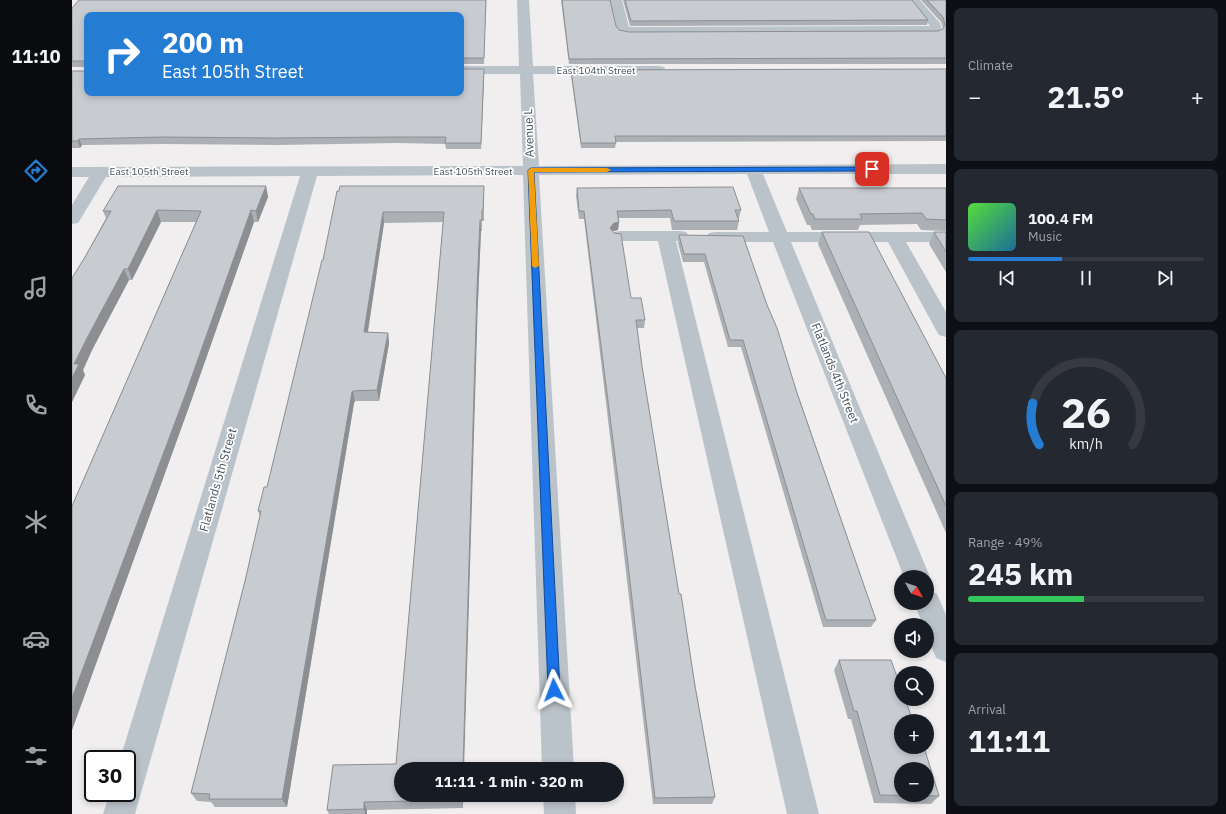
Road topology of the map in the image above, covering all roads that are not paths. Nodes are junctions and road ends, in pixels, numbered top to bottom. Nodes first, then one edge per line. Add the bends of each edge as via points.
1 (523, 0) edge
2 (616, 0) edge
3 (914, 0) edge
4 (464, 70) edge
5 (527, 70) junction
6 (669, 70) edge
7 (946, 169) edge
8 (531, 170) junction
9 (753, 170) junction
10 (310, 171) junction
11 (72, 172) edge
12 (102, 172) junction
13 (72, 219) edge
14 (620, 236) edge
15 (666, 236) junction
16 (780, 237) junction
17 (894, 237) junction
18 (946, 237) edge
19 (946, 330) edge
20 (914, 570) edge
21 (930, 610) edge
22 (946, 649) edge
23 (136, 758) edge
24 (558, 762) edge
25 (123, 802) edge
26 (559, 802) edge
27 (119, 814) edge
28 (560, 814) edge
29 (803, 814) edge

1 - 5 street, Avenue L
2 - 3 street via 622,30 629,31 936,30 936,26
4 - 5 street, East 104th Street
5 - 6 street, East 104th Street
5 - 8 street, Avenue L
7 - 9 street, East 105th Street
8 - 9 street, East 105th Street
8 - 10 street, East 105th Street
8 - 24 street, Avenue L
9 - 16 street, Flatlands 4th Street
10 - 12 street, East 105th Street
10 - 23 street, Flatlands 5th Street
11 - 12 street, East 105th Street
12 - 13 street
14 - 15 street
15 - 16 street
15 - 29 street
16 - 17 street
16 - 20 street, Flatlands 4th Street
17 - 18 street
17 - 19 street
21 - 22 street
25 - 27 street
26 - 28 street

